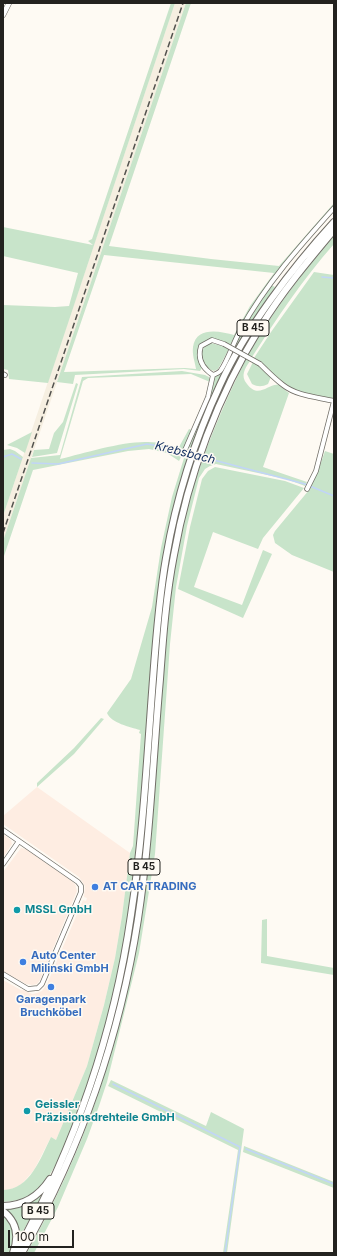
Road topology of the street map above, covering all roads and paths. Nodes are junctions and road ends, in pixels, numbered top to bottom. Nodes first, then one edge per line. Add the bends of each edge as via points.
1 (9, 3) edge
2 (3, 15) edge
3 (334, 208) edge
4 (334, 222) edge
5 (334, 230) edge
6 (213, 375) junction
7 (185, 450) dead end
8 (307, 489) dead end
9 (3, 830) edge
10 (19, 841) junction
11 (3, 864) edge
12 (3, 974) edge
13 (58, 1168) junction
14 (3, 1206) edge
15 (3, 1212) edge
16 (13, 1253) edge
17 (16, 1253) edge
18 (22, 1253) edge

1 - 2 street
3 - 6 street via 269,284 247,318 220,371
4 - 13 highway, B 45 via 295,268 252,329 220,384 190,462 171,534 161,586 140,845 126,949 97,1067
5 - 18 highway, B 45 via 300,271 262,325 228,386 197,464 179,529 168,589 147,844 129,966 116,1022 76,1143
6 - 7 street via 208,397
6 - 8 street, bridge via 206,371 200,362 199,352 201,346 212,340 260,364 289,389 334,401 316,471
9 - 10 street
10 - 11 street
10 - 12 street via 78,882 81,892 43,983 38,988 28,988
13 - 14 highway via 43,1189 32,1199
13 - 17 highway, B 45 via 44,1201
15 - 16 highway via 12,1220 16,1230

